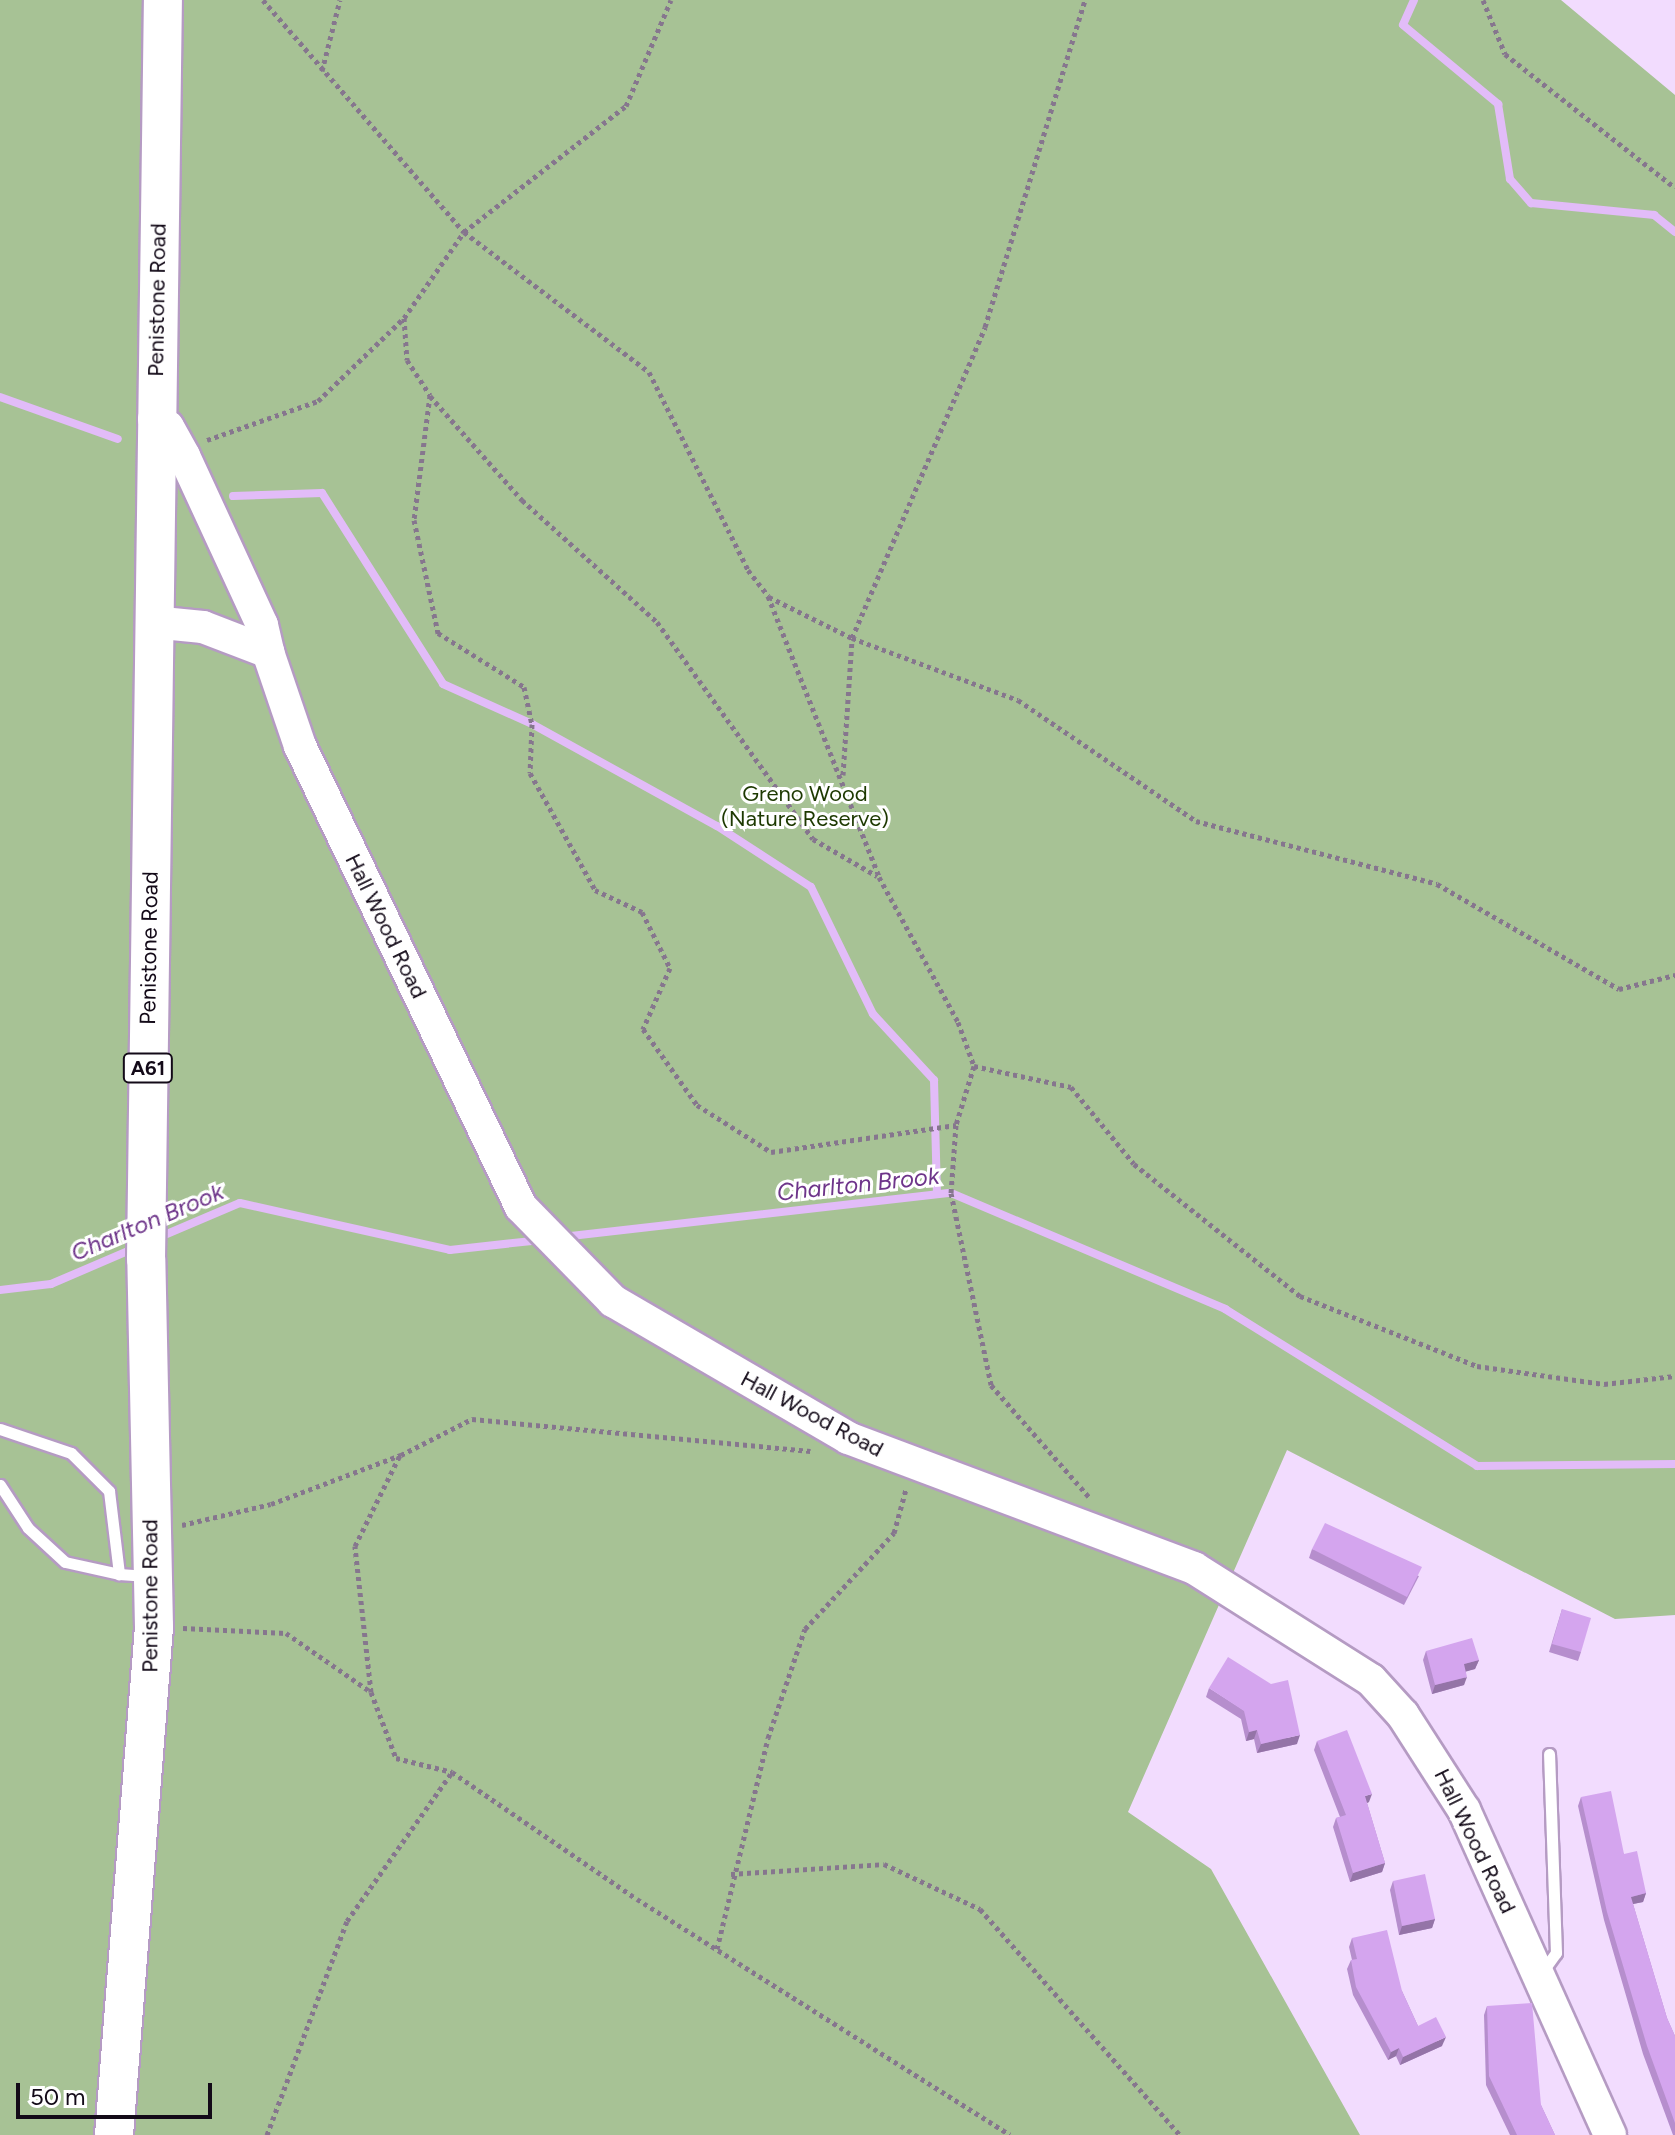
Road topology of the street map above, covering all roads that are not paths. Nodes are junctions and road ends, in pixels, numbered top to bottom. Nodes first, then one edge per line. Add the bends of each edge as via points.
1 (163, 0) edge
2 (154, 419) junction
3 (152, 622) junction
4 (268, 652) junction
5 (0, 1429) edge
6 (0, 1485) edge
7 (135, 1575) junction
8 (1549, 1754) dead end
9 (1538, 1975) junction
10 (114, 2135) edge
11 (1610, 2135) edge

1 - 2 highway, Penistone Road / A61
2 - 3 highway, Penistone Road / A61
2 - 4 main road, Hall Wood Road via 168,427 184,456 262,625
3 - 4 main road via 203,627
3 - 7 highway, Penistone Road / A61 via 146,1243 150,1533
4 - 9 main road, Hall Wood Road via 300,746 521,1207 613,1301 848,1438 1194,1568 1371,1680 1442,1770
5 - 7 lane via 71,1453 109,1491
6 - 7 lane via 28,1528 65,1562
7 - 10 highway, Penistone Road / A61 via 154,1627
8 - 9 lane via 1556,1953
9 - 11 main road, Hall Wood Road

